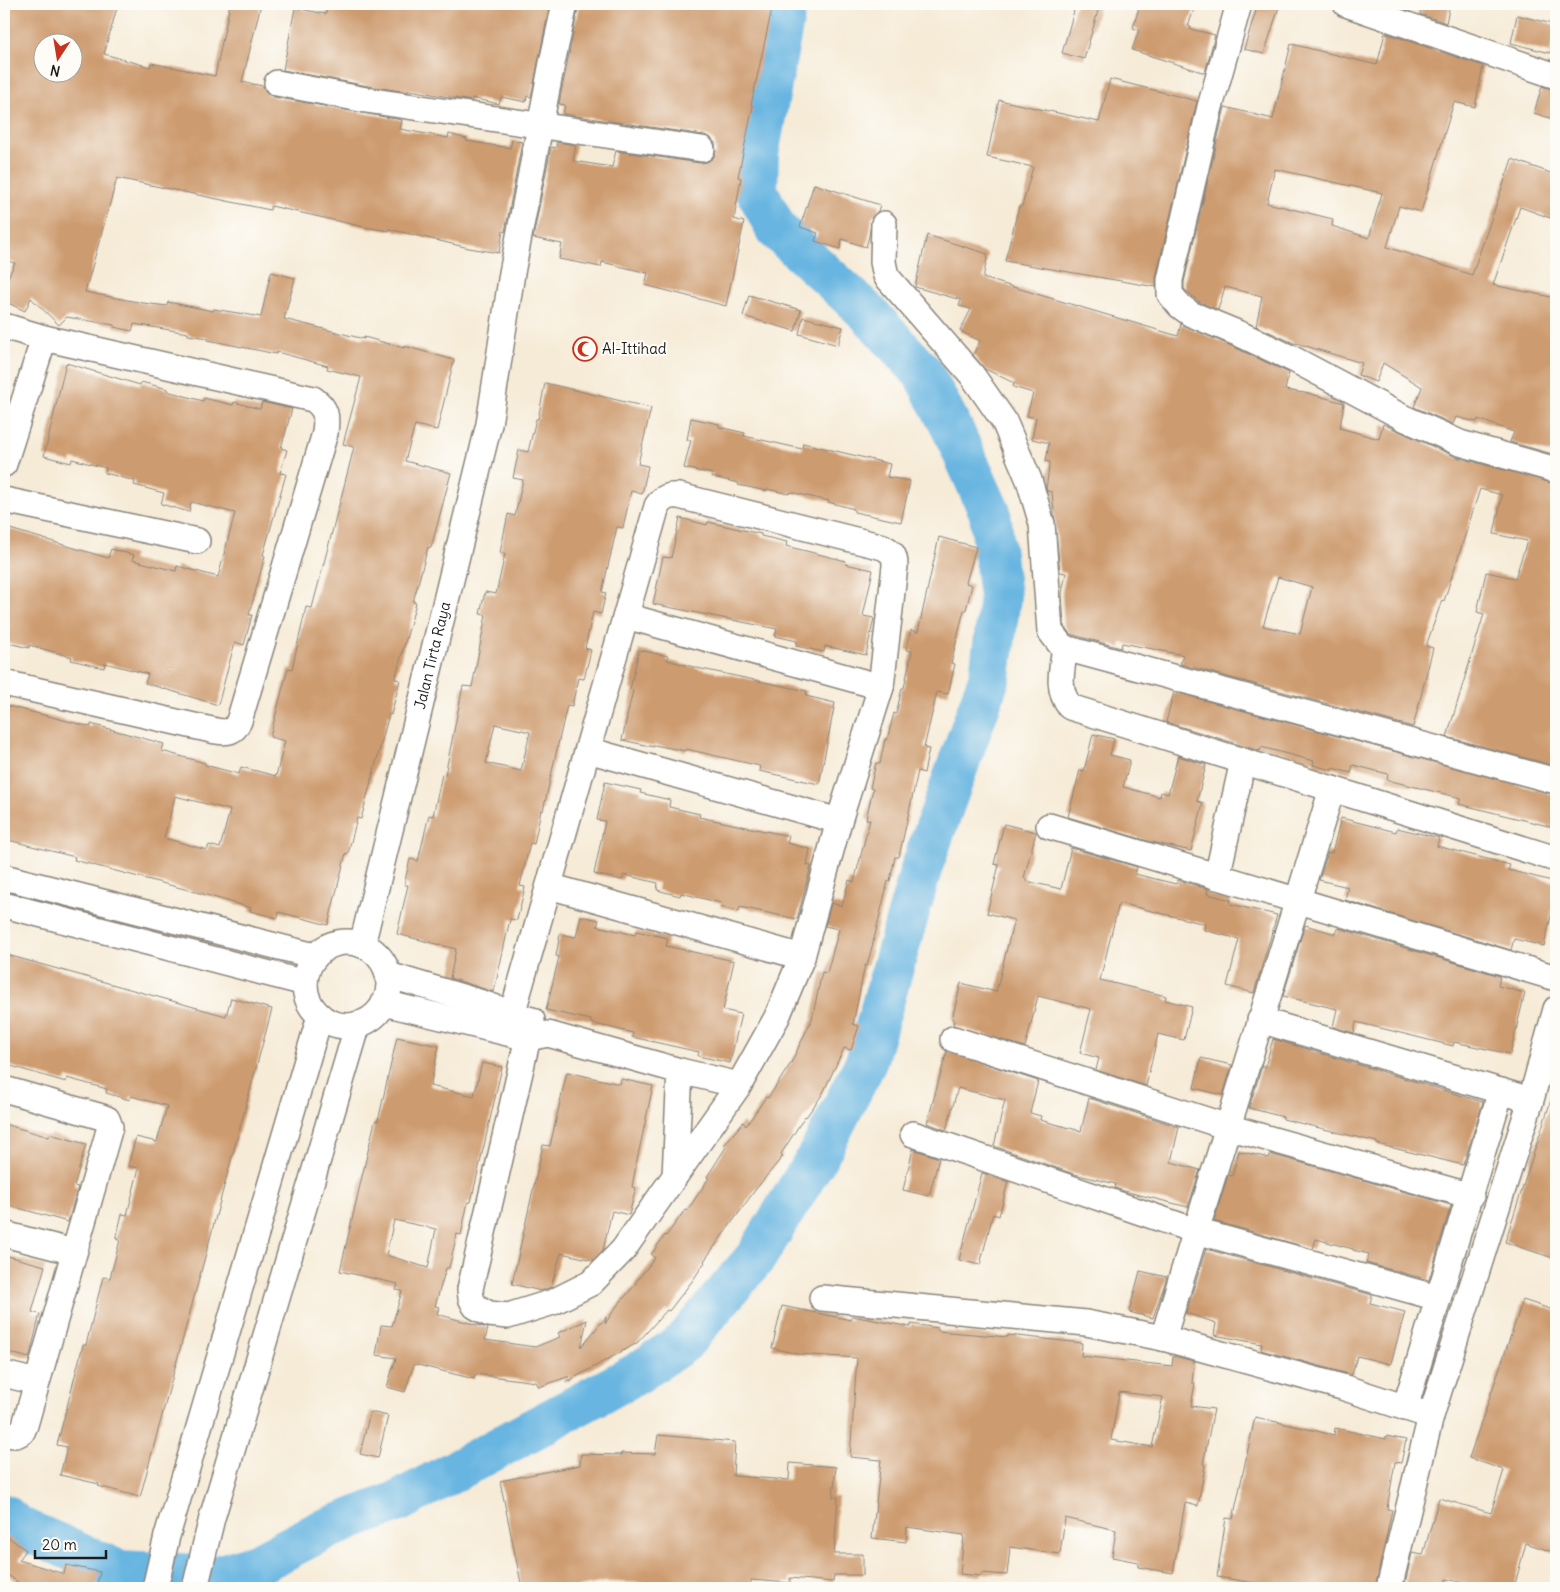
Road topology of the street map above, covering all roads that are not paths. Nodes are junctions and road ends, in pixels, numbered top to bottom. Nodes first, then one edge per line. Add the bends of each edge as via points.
1 (565, 4) edge
2 (1239, 4) edge
3 (1346, 4) edge
4 (1556, 76) edge
5 (277, 83) dead end
6 (540, 126) junction
7 (702, 149) dead end
8 (884, 224) dead end
9 (4, 326) edge
10 (44, 338) junction
11 (4, 464) edge
12 (1556, 470) edge
13 (4, 500) edge
14 (197, 541) dead end
15 (626, 616) junction
16 (1066, 648) junction
17 (4, 683) edge
18 (880, 688) junction
19 (588, 750) junction
20 (1243, 761) junction
21 (1556, 781) edge
22 (1332, 789) junction
23 (839, 822) junction
24 (1050, 826) dead end
25 (1556, 859) edge
26 (4, 877) edge
27 (1217, 877) junction
28 (549, 886) junction
29 (1297, 901) junction
30 (4, 905) edge
31 (362, 945) junction
32 (315, 956) junction
33 (802, 957) junction
34 (388, 975) junction
35 (1556, 978) edge
36 (305, 983) junction
37 (384, 1003) junction
38 (1556, 1009) edge
39 (320, 1016) junction
40 (1260, 1020) junction
41 (358, 1024) junction
42 (525, 1028) junction
43 (953, 1039) dead end
44 (680, 1071) junction
45 (739, 1085) junction
46 (4, 1089) edge
47 (1501, 1091) junction
48 (1531, 1100) junction
49 (1228, 1127) junction
50 (913, 1134) dead end
51 (675, 1176) junction
52 (1471, 1196) junction
53 (1196, 1231) junction
54 (4, 1234) edge
55 (74, 1252) junction
56 (822, 1298) dead end
57 (1438, 1298) junction
58 (1164, 1338) junction
59 (4, 1374) edge
60 (36, 1382) junction
61 (1405, 1408) junction
62 (1431, 1416) junction
63 (200, 1422) junction
64 (237, 1432) junction
65 (4, 1434) edge
66 (174, 1510) junction
67 (212, 1518) junction
68 (155, 1588) edge
69 (195, 1588) edge
70 (1389, 1588) edge

1 - 6 street, Jalan Tirta Raya
2 - 12 street via 1210,107 1170,280 1170,294 1191,314 1295,360 1404,418 1460,443
3 - 4 street
5 - 6 street
6 - 7 street
6 - 31 street, Jalan Tirta Raya via 512,272 487,434
8 - 16 street via 886,276 972,375 1004,421 1029,480 1042,524 1050,631
9 - 10 street
10 - 11 street
10 - 17 street via 313,399 325,410 325,433 239,721 232,731 216,731
13 - 14 street
15 - 18 street
15 - 18 street via 657,506 666,497 679,496 883,546 893,554 895,566
15 - 19 street
16 - 20 street via 1061,686 1063,698 1070,707
16 - 21 street
18 - 23 street
19 - 23 street
19 - 28 street
20 - 22 street
20 - 27 street
22 - 25 street
22 - 29 street
23 - 33 street
24 - 27 street
26 - 32 street
27 - 29 street
28 - 33 street
28 - 42 street
29 - 35 street
29 - 40 street
30 - 36 street
31 - 32 street via 336,943
31 - 34 street via 383,962
32 - 36 street
33 - 45 street via 777,1016
34 - 37 street
34 - 42 street via 482,1003
36 - 39 street via 306,996
37 - 41 street via 374,1016
37 - 42 street
38 - 48 street
39 - 41 street via 345,1026
39 - 63 street
40 - 47 street
40 - 49 street
41 - 64 street
42 - 44 street
42 - 51 street via 470,1289 475,1306 489,1314 508,1316 553,1302 591,1283 623,1250
43 - 49 street
44 - 45 street
44 - 51 street
45 - 51 street
46 - 55 street via 102,1117 109,1123 109,1133
47 - 48 street
47 - 52 street
48 - 62 street
49 - 52 street
49 - 53 street
50 - 53 street
52 - 57 street
53 - 57 street
53 - 58 street
54 - 55 street
55 - 60 street
56 - 58 street via 1086,1323
57 - 61 street
58 - 61 street via 1342,1387
59 - 60 street
60 - 65 street via 22,1432
61 - 62 street
62 - 70 street
63 - 64 street
63 - 66 street
64 - 67 street
66 - 67 street
66 - 68 street
67 - 69 street

